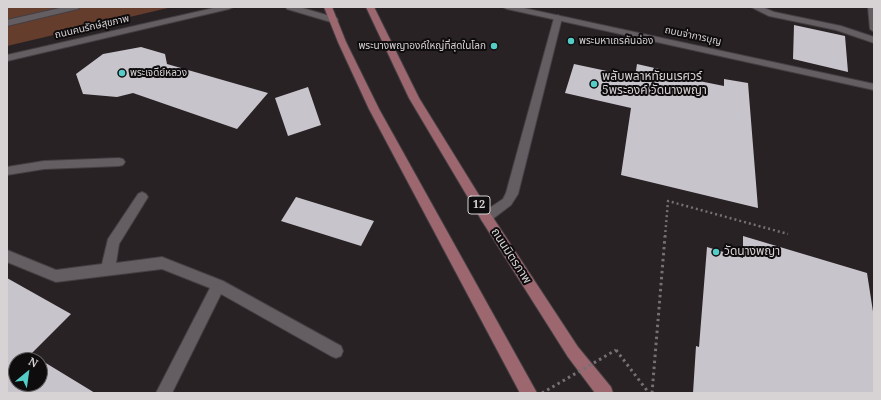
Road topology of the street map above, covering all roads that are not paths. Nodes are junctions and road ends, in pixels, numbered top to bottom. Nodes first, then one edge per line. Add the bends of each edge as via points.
1 (75, 7) edge
2 (229, 7) edge
3 (290, 7) edge
4 (328, 7) edge
5 (370, 7) edge
6 (506, 7) edge
7 (755, 7) edge
8 (872, 7) edge
9 (558, 18) junction
10 (334, 20) junction
11 (7, 23) edge
12 (874, 29) edge
13 (874, 40) edge
14 (7, 58) edge
15 (874, 87) edge
16 (119, 162) dead end
17 (7, 171) edge
18 (142, 198) dead end
19 (486, 217) junction
20 (7, 256) edge
21 (108, 269) junction
22 (218, 285) junction
23 (336, 351) dead end
24 (164, 393) edge
25 (529, 393) edge
26 (605, 393) edge

1 - 11 street
2 - 14 street, ถนนคนรักษ์สุขภาพ
3 - 10 street
4 - 10 main road
5 - 19 main road, ถนนมิตรภาพ / 12 via 414,98
6 - 9 street, ถนนจ่าการบุญ
7 - 13 street via 772,14 838,28
8 - 12 street
9 - 15 street, ถนนจ่าการบุญ
9 - 19 street via 512,194 507,202
10 - 25 main road via 374,109
16 - 17 street via 44,165
18 - 21 street via 113,243
19 - 26 main road, ถนนมิตรภาพ / 12 via 573,352
20 - 21 street via 56,276
21 - 22 street via 162,263
22 - 23 street
22 - 24 street

